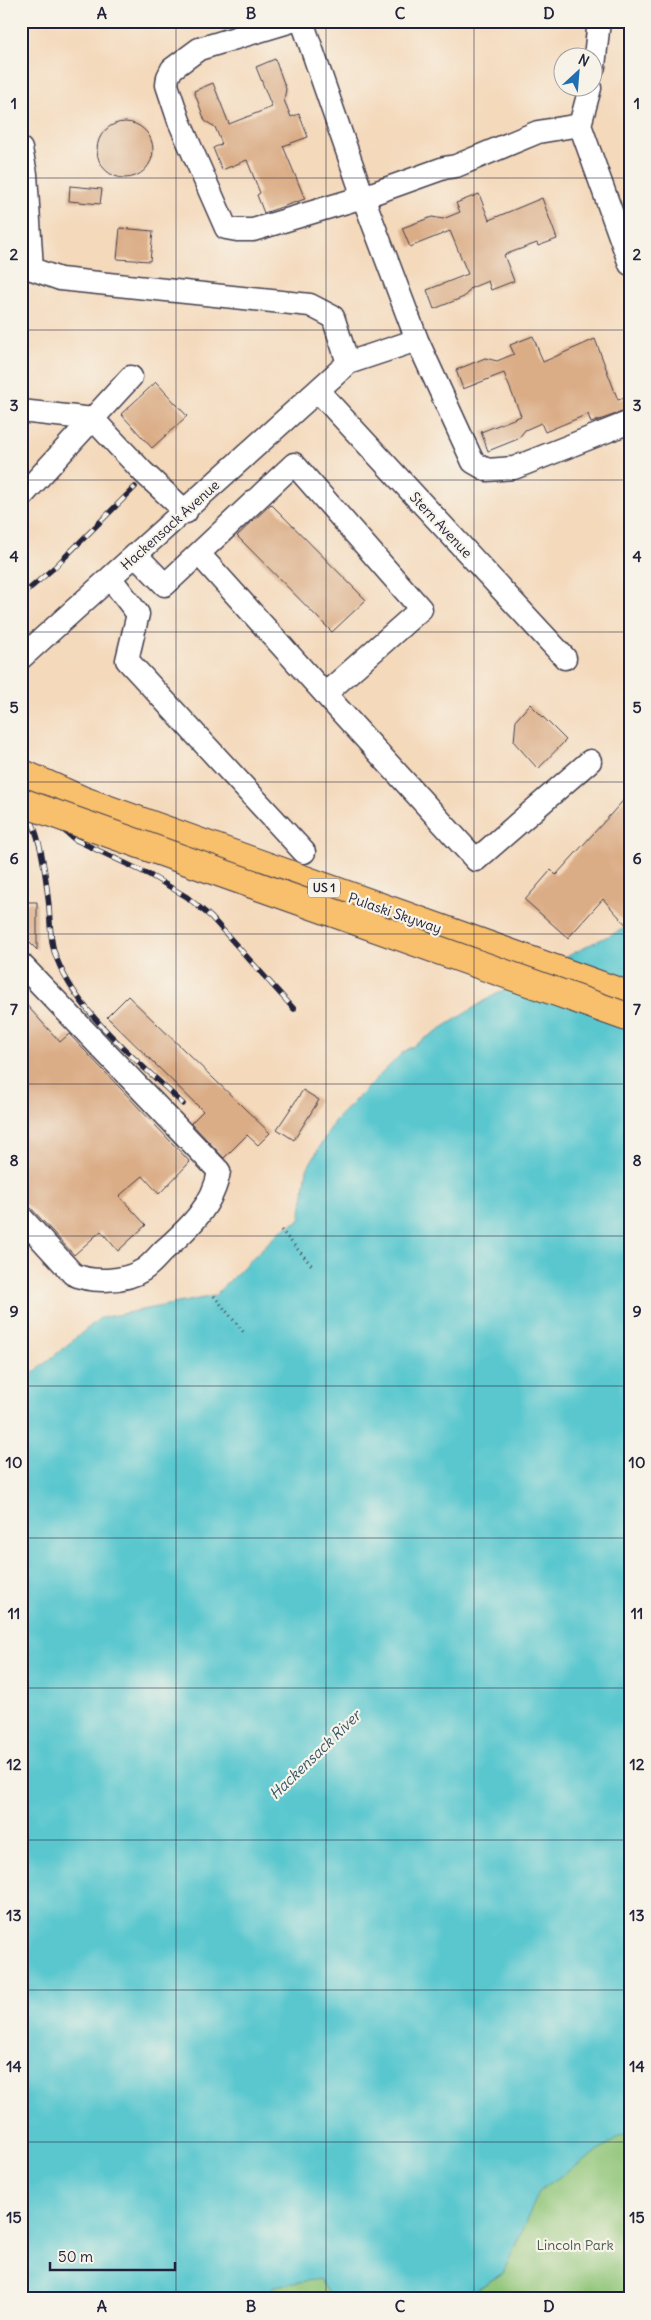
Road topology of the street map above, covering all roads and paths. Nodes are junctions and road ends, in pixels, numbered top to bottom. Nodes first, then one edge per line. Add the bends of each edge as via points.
1 (292, 21) edge
2 (302, 21) edge
3 (599, 21) edge
4 (596, 48) edge
5 (587, 98) edge
6 (580, 125) junction
7 (21, 149) edge
8 (364, 197) junction
9 (630, 264) edge
10 (417, 340) junction
11 (348, 363) junction
12 (131, 377) dead end
13 (318, 391) junction
14 (21, 411) edge
15 (93, 419) junction
16 (630, 422) edge
17 (21, 497) edge
18 (186, 512) junction
19 (199, 554) junction
20 (137, 556) junction
21 (110, 579) junction
22 (21, 658) edge
23 (565, 658) dead end
24 (325, 694) junction
25 (590, 761) dead end
26 (21, 773) edge
27 (21, 802) edge
28 (304, 852) dead end
29 (21, 964) edge
30 (630, 996) edge
31 (630, 1018) edge
32 (21, 1217) edge
33 (282, 1230) dead end
34 (313, 1267) dead end
35 (214, 1296) dead end
36 (245, 1334) dead end

1 - 8 street via 199,49 172,69 167,85 180,121 226,228 253,230
2 - 8 street
3 - 4 street
5 - 6 street
6 - 8 street via 538,132 456,166
6 - 9 street
7 - 11 street via 26,174 32,269 60,279 310,305 333,317
8 - 10 street
10 - 11 street
10 - 16 street via 473,462 487,470 514,468
11 - 13 street, Hackensack Avenue
12 - 15 street
13 - 18 street, Hackensack Avenue
13 - 23 street, Stern Avenue
14 - 15 street
15 - 17 street
15 - 18 street
18 - 20 street, Hackensack Avenue
19 - 20 street via 165,585
19 - 24 street
19 - 24 street via 294,464 421,609
20 - 21 street, Hackensack Avenue
21 - 22 street, Hackensack Avenue
21 - 28 street via 138,614 128,660
24 - 25 street via 476,860
26 - 30 highway, Pulaski Skyway / US 1 via 166,832
27 - 31 highway, Pulaski Skyway / US 1, bridge
29 - 32 street via 220,1171 217,1188 192,1225 143,1270 122,1277 93,1280 73,1274
33 - 34 path
35 - 36 path

